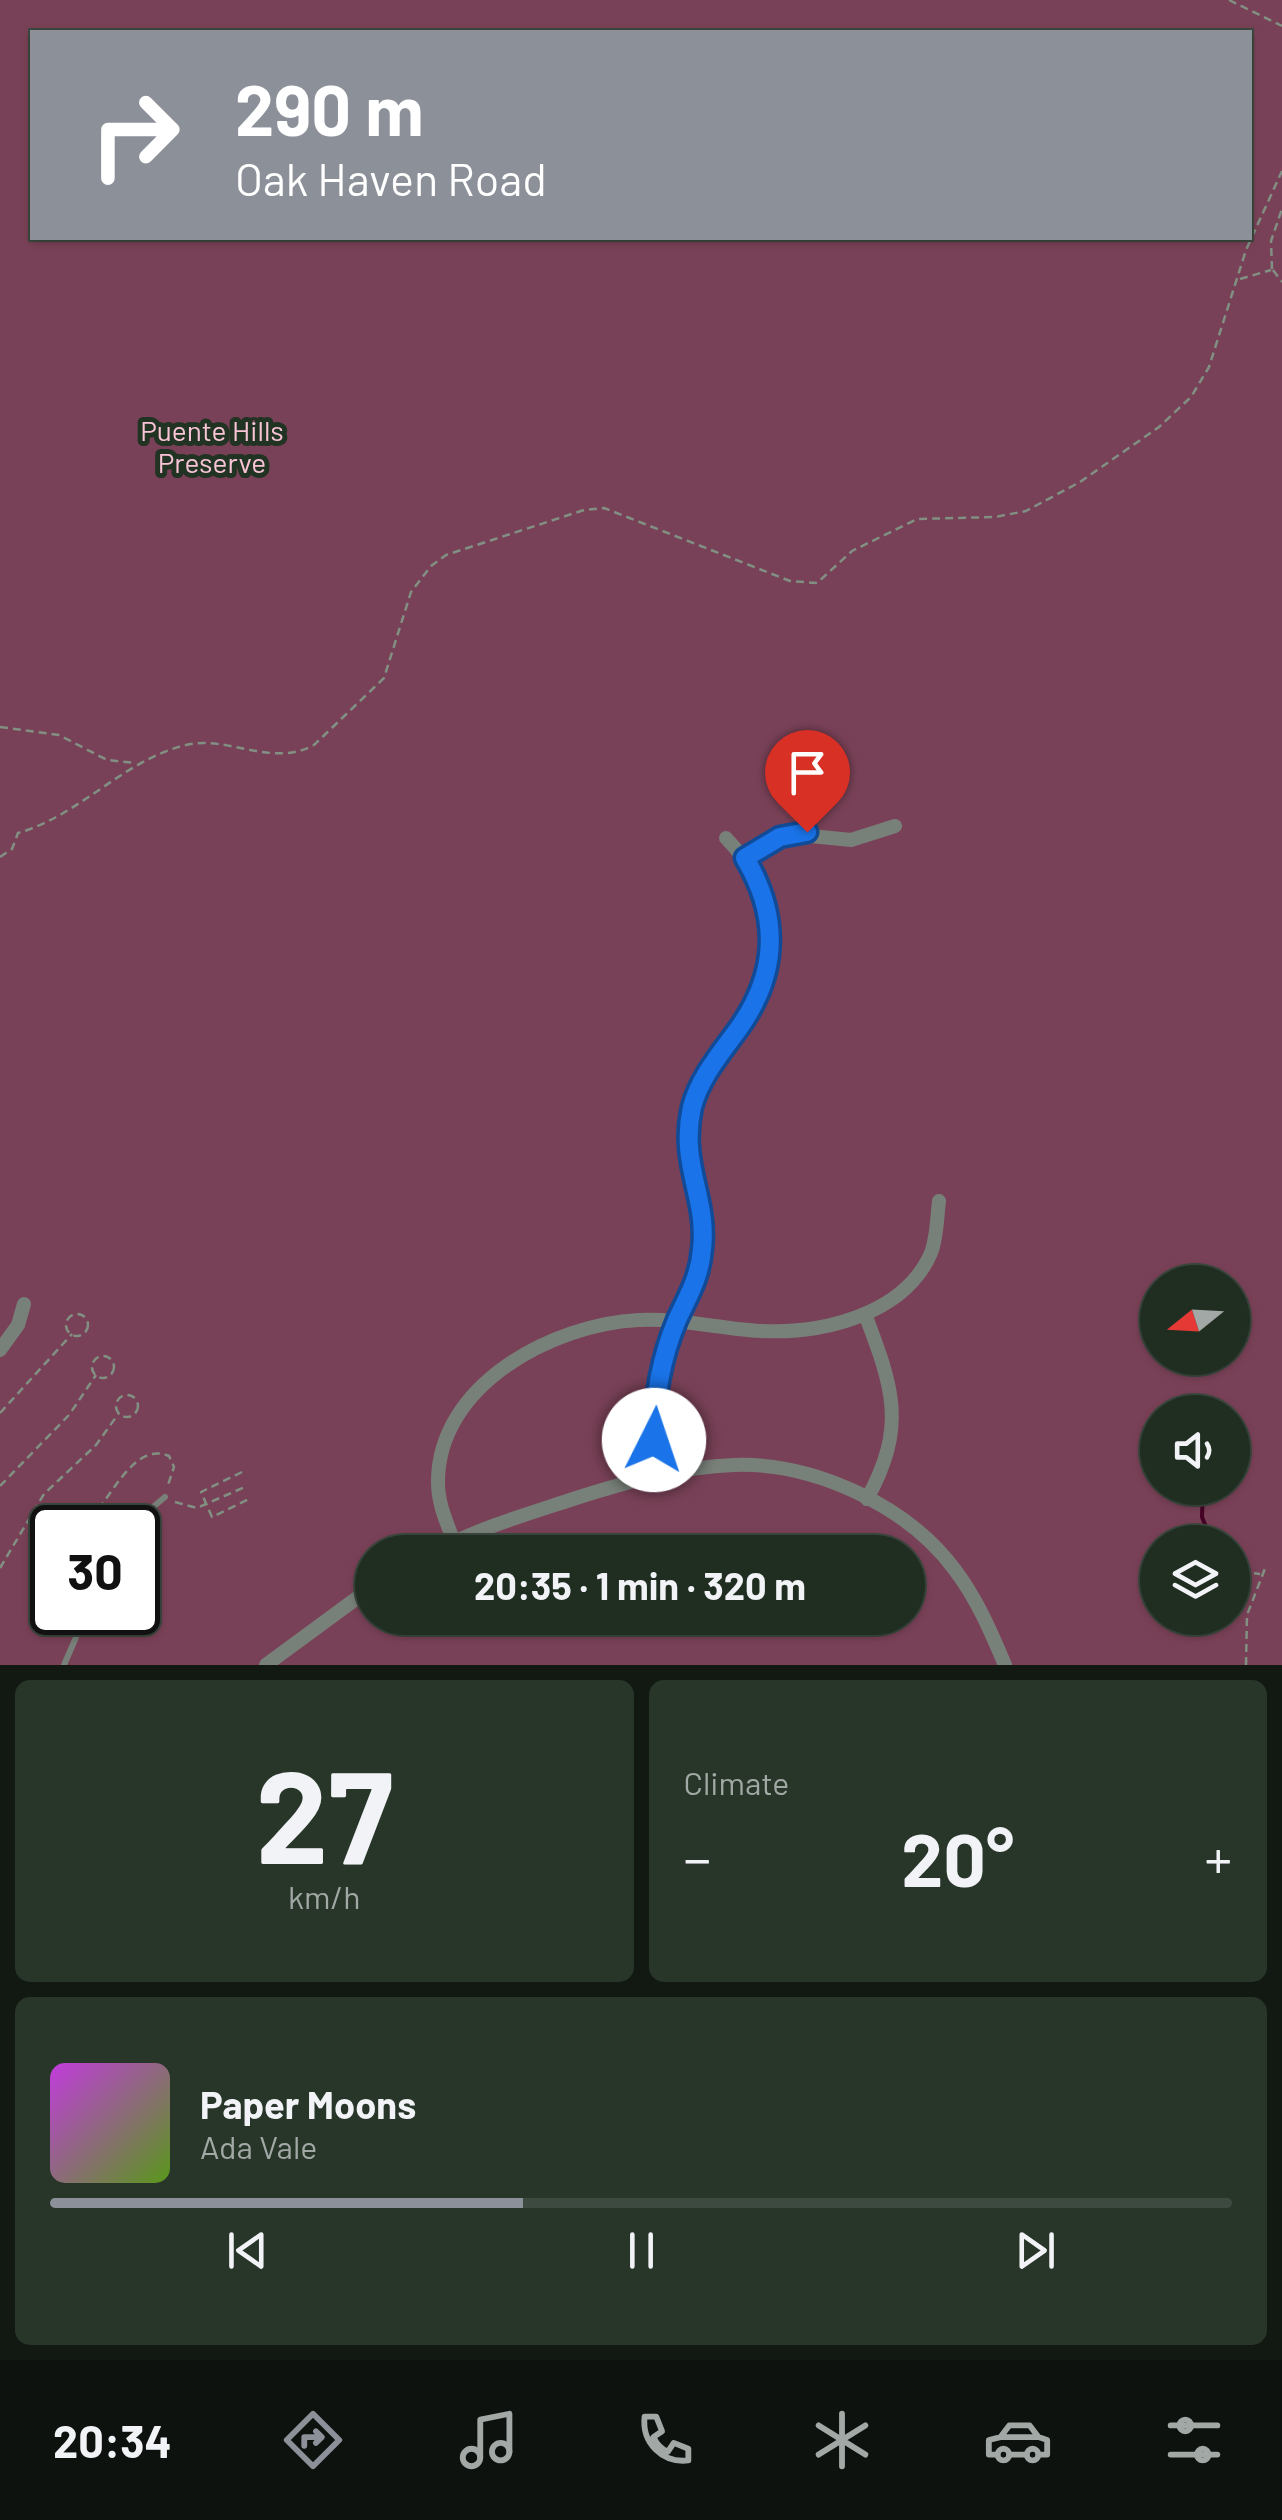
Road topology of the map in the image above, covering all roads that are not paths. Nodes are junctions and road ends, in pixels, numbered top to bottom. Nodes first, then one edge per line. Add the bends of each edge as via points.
1 (895, 826) dead end
2 (726, 838) dead end
3 (745, 858) junction
4 (939, 1200) dead end
5 (24, 1304) dead end
6 (865, 1314) junction
7 (677, 1321) junction
8 (0, 1350) edge
9 (660, 1475) junction
10 (165, 1497) road end
11 (866, 1499) junction
12 (155, 1505) edge
13 (451, 1535) edge
14 (474, 1535) edge
15 (355, 1600) edge
16 (77, 1635) edge
17 (64, 1665) edge
18 (266, 1665) edge
19 (1005, 1665) edge

1 - 3 street via 852,840 791,834
2 - 3 street
3 - 7 street via 767,901 771,955 754,1006 694,1100 687,1158 703,1247
4 - 6 street via 932,1252 911,1285
5 - 8 street
6 - 7 street via 782,1332
6 - 11 street via 888,1374 894,1417 890,1452
7 - 9 street via 654,1420
7 - 13 street via 636,1320 545,1344 477,1390 457,1416 440,1461 441,1507
9 - 11 street via 734,1465 774,1468
9 - 14 street
10 - 12 lane
11 - 19 street via 902,1518 954,1568
15 - 18 street
16 - 17 lane

